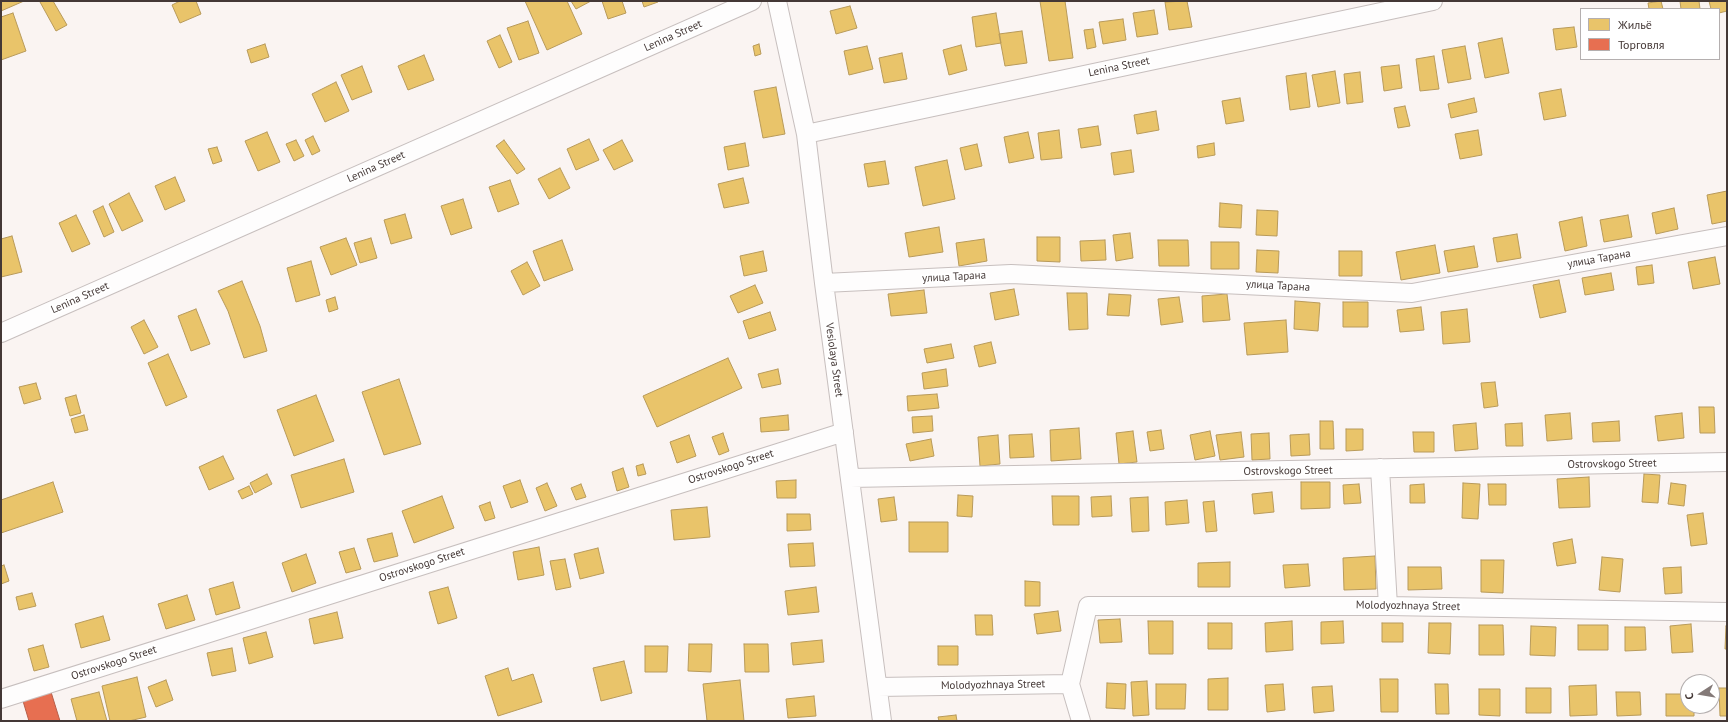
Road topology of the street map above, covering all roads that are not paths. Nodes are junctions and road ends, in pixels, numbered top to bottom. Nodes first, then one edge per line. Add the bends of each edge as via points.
1 (752, 1) edge
2 (777, 1) edge
3 (1433, 1) edge
4 (806, 134) junction
5 (1727, 236) edge
6 (824, 283) junction
7 (1, 332) edge
8 (844, 432) junction
9 (1727, 462) edge
10 (1380, 468) junction
11 (850, 478) junction
12 (1388, 606) junction
13 (1727, 612) edge
14 (1070, 684) junction
15 (878, 687) junction
16 (1, 699) edge
17 (882, 721) edge
18 (1081, 721) edge

1 - 7 street, Lenina Street
2 - 4 street, Vesiolaya Street
3 - 4 street, Lenina Street
4 - 6 street, Vesiolaya Street
5 - 6 street, улица Тарана via 1412,293 1011,274
6 - 8 street, Vesiolaya Street
8 - 11 street, Vesiolaya Street
8 - 16 street, Ostrovskogo Street
9 - 10 street, Ostrovskogo Street
10 - 11 street, Ostrovskogo Street
10 - 12 street
11 - 15 street, Vesiolaya Street
12 - 13 street, Molodyozhnaya Street
12 - 14 street, Molodyozhnaya Street via 1088,606
14 - 15 street, Molodyozhnaya Street
14 - 18 street
15 - 17 street, Vesiolaya Street

